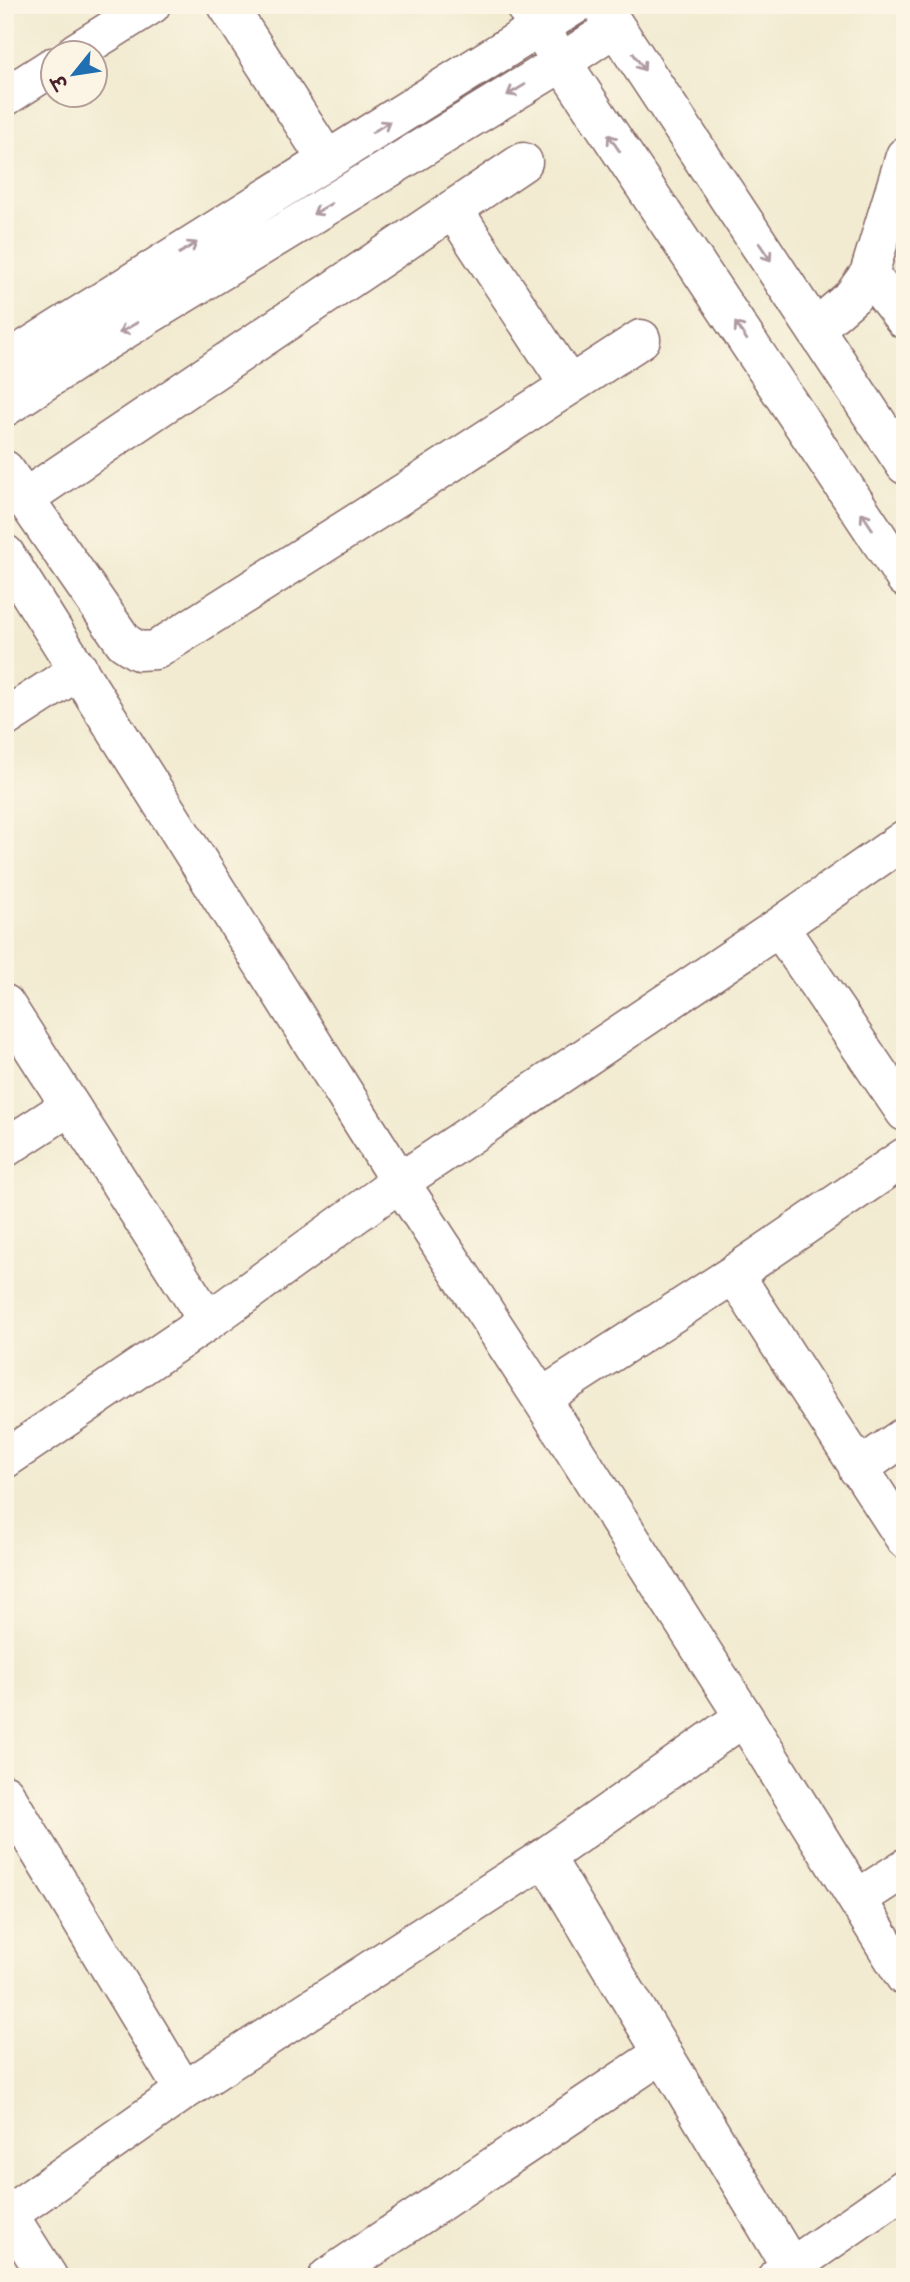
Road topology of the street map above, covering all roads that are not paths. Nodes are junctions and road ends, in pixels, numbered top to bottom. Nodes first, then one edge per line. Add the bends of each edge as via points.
1 (151, 5) edge
2 (227, 5) edge
3 (575, 5) edge
4 (608, 16) edge
5 (532, 17) edge
6 (98, 38) edge
7 (561, 63) junction
8 (38, 76) edge
9 (5, 97) edge
10 (905, 156) edge
11 (327, 160) junction
12 (523, 162) dead end
13 (453, 209) junction
14 (890, 292) edge
15 (816, 328) junction
16 (641, 339) dead end
17 (5, 362) edge
18 (569, 385) junction
19 (5, 407) edge
20 (905, 465) edge
21 (15, 484) edge
22 (5, 554) edge
23 (905, 578) edge
24 (79, 670) junction
25 (5, 718) edge
26 (905, 839) edge
27 (779, 927) junction
28 (5, 1004) edge
29 (69, 1106) junction
30 (905, 1112) edge
31 (5, 1148) edge
32 (905, 1157) edge
33 (400, 1182) junction
34 (734, 1273) junction
35 (208, 1321) junction
36 (541, 1398) junction
37 (905, 1436) edge
38 (5, 1460) edge
39 (859, 1469) junction
40 (905, 1539) edge
41 (744, 1717) junction
42 (5, 1794) edge
43 (544, 1857) junction
44 (905, 1868) edge
45 (857, 1899) junction
46 (905, 1977) edge
47 (663, 2053) junction
48 (184, 2091) junction
49 (905, 2188) edge
50 (7, 2211) edge
51 (784, 2272) edge
52 (48, 2277) edge
53 (328, 2277) edge

1 - 6 street
2 - 11 street
3 - 5 street
4 - 7 street
4 -> 15 street
5 - 7 street
11 -> 5 street
7 -> 19 street
23 -> 7 street
8 - 9 street
10 - 14 street
17 -> 11 street
12 - 13 street
13 - 18 street
13 - 21 street
14 - 15 street via 853,296
15 - 20 street
16 - 18 street
18 - 21 street via 156,650 138,651 124,642
22 - 24 street
24 - 25 street
24 - 33 street
26 - 27 street
27 - 30 street
27 - 33 street
28 - 29 street
29 - 31 street
29 - 35 street
32 - 34 street
33 - 35 street
33 - 36 street
34 - 36 street
34 - 39 street
35 - 38 street
36 - 41 street
37 - 39 street
39 - 40 street
41 - 43 street
41 - 45 street
42 - 48 street
43 - 47 street
43 - 48 street
44 - 45 street
45 - 46 street
47 - 51 street
47 - 53 street
48 - 50 street
49 - 51 street
50 - 52 street

